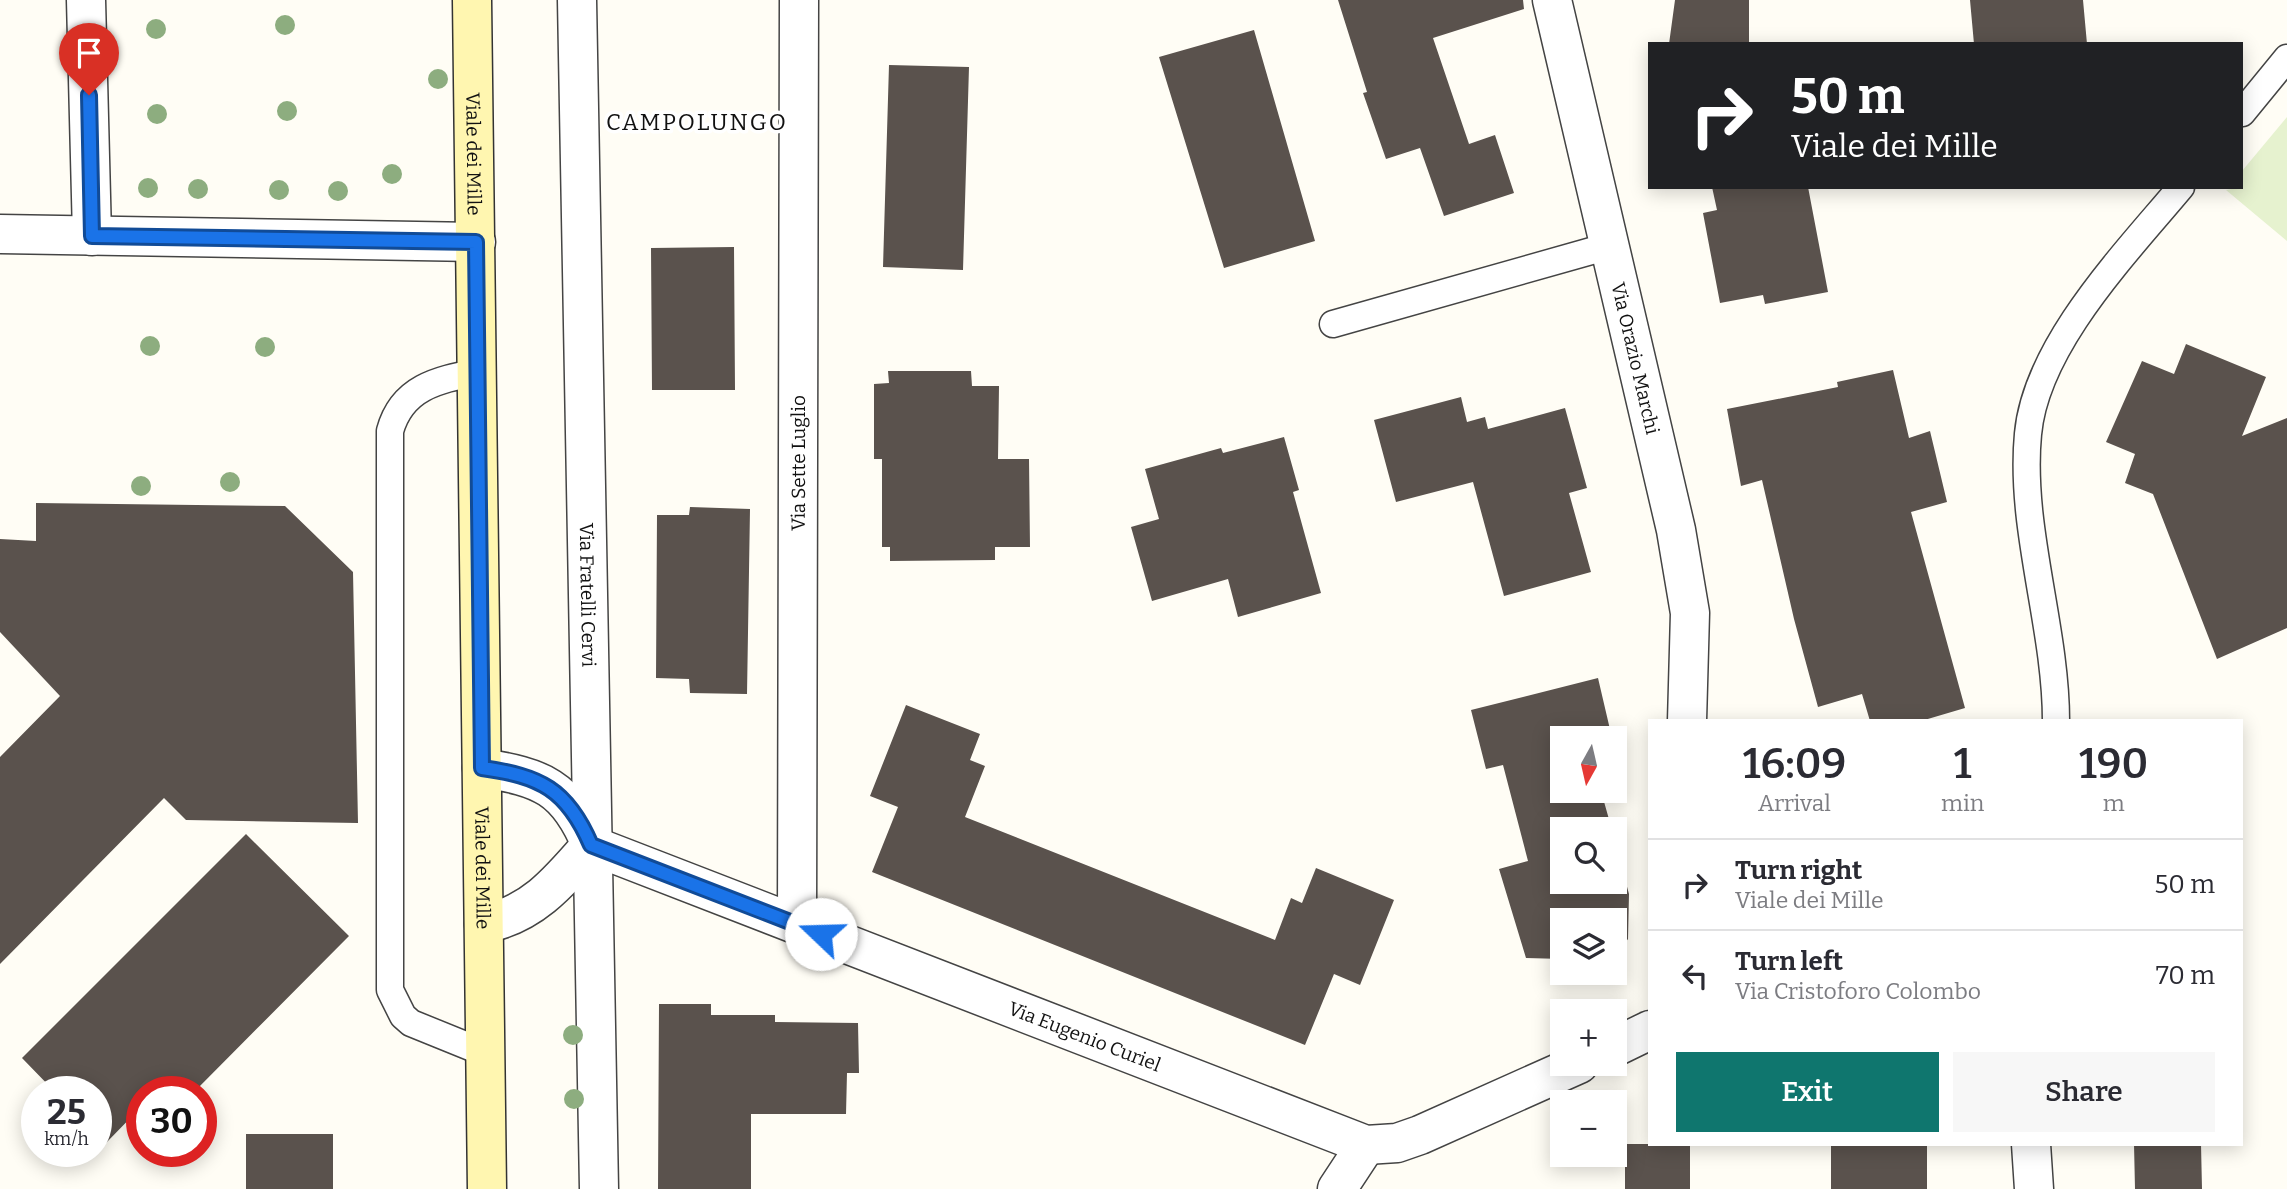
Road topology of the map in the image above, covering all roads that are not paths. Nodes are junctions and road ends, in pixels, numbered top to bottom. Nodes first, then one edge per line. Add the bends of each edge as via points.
1 (86, 0) edge
2 (472, 0) edge
3 (577, 0) edge
4 (799, 0) edge
5 (1552, 0) edge
6 (2287, 58) edge
7 (2243, 112) edge
8 (2179, 189) edge
9 (0, 234) edge
10 (92, 236) junction
11 (476, 242) junction
12 (1609, 246) junction
13 (1333, 324) dead end
14 (477, 372) junction
15 (1687, 719) edge
16 (2056, 719) edge
17 (482, 768) junction
18 (591, 845) junction
19 (484, 924) junction
20 (797, 925) junction
21 (1648, 1031) edge
22 (1627, 1041) edge
23 (485, 1054) junction
24 (1552, 1076) edge
25 (1366, 1145) junction
26 (2031, 1146) edge
27 (487, 1189) edge
28 (599, 1189) edge
29 (1337, 1189) edge
30 (2034, 1189) edge

1 - 10 street
2 - 11 main road, Viale dei Mille
3 - 18 street, Via Fratelli Cervi
4 - 20 street, Via Sette Luglio
5 - 12 street, Via Orazio Marchi
6 - 7 lane
8 - 16 lane via 2074,323 2043,379 2028,432 2029,492
9 - 10 street
10 - 11 street
11 - 14 main road, Viale dei Mille
12 - 13 lane
12 - 15 street, Via Orazio Marchi via 1687,590
14 - 17 main road, Viale dei Mille
14 - 23 lane via 440,380 411,395 394,417 390,431 390,990 411,1023
17 - 18 street via 523,774 552,788 576,815
17 - 19 main road, Viale dei Mille
18 - 19 street via 536,903 508,919
18 - 20 street, Via Eugenio Curiel
18 - 28 street, Via Fratelli Cervi
19 - 23 main road, Viale dei Mille
20 - 25 street, Via Eugenio Curiel
21 - 22 street
23 - 27 main road, Viale dei Mille
24 - 25 street, Via Eugenio Curiel via 1420,1135 1397,1143
25 - 29 street
26 - 30 street

